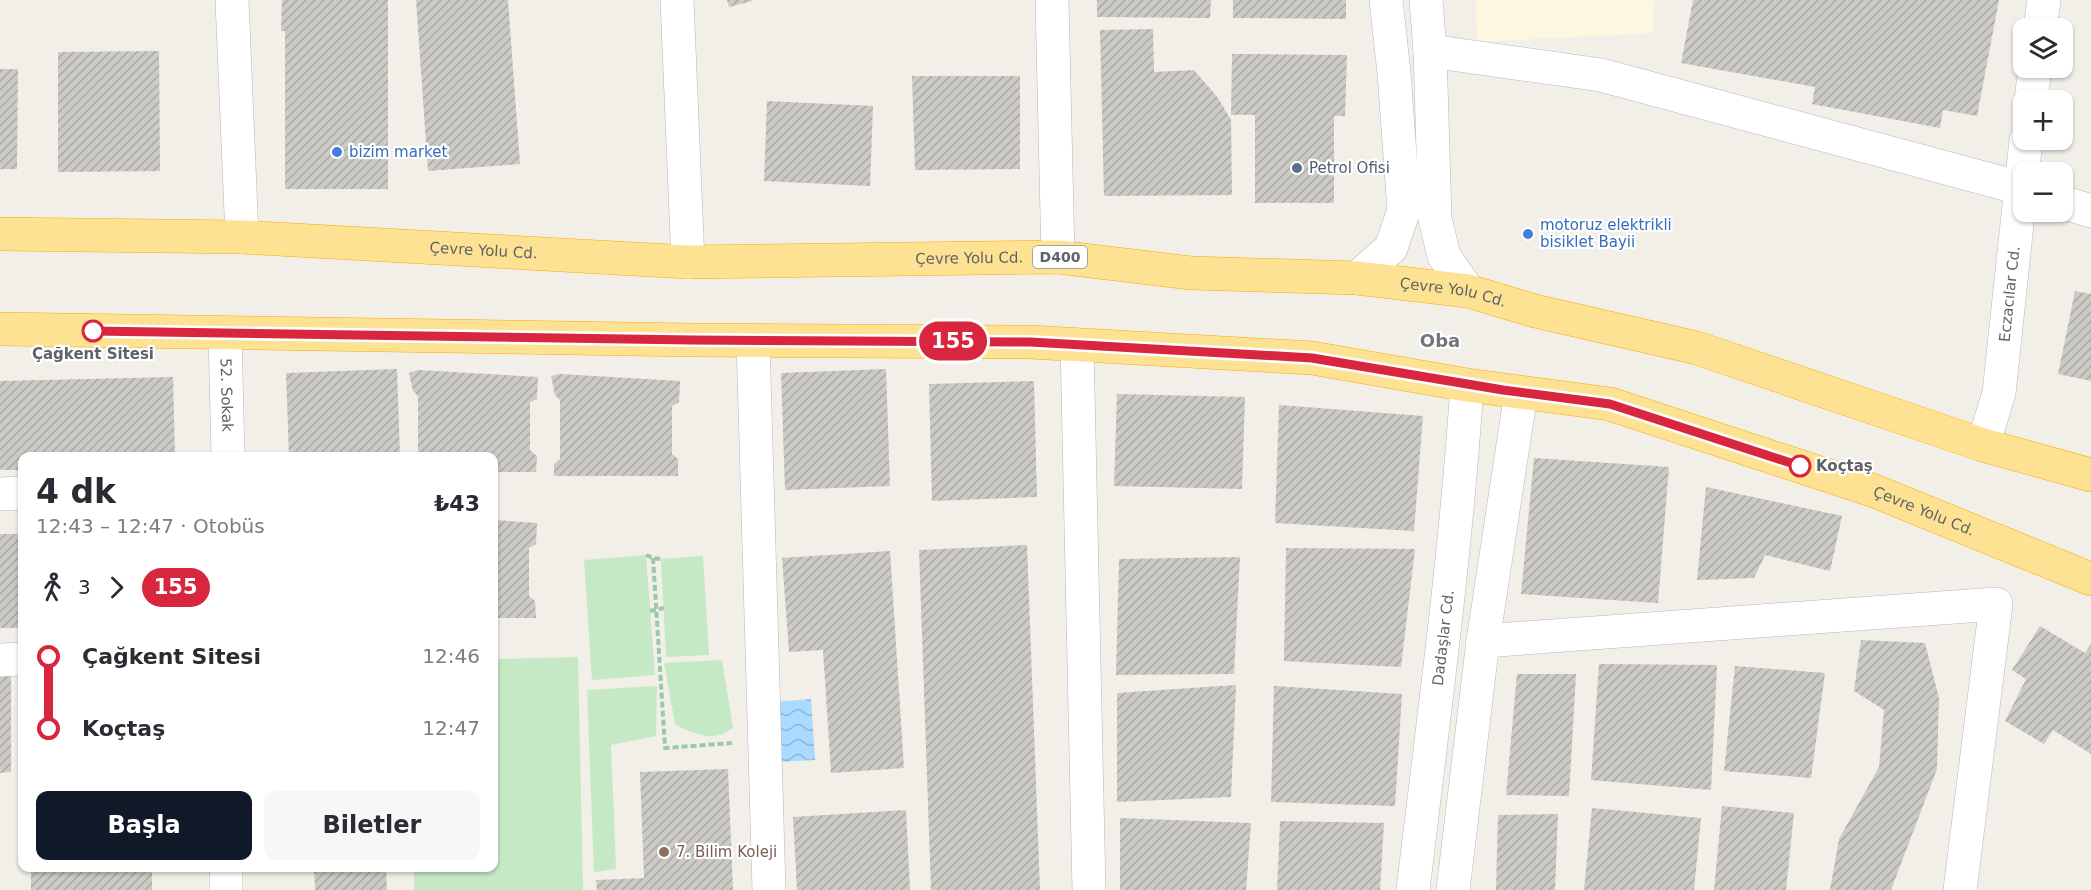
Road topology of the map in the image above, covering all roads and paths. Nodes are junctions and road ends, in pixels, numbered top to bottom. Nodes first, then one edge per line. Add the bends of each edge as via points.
1 (232, 0) edge
2 (677, 0) edge
3 (1052, 0) edge
4 (1386, 0) edge
5 (1426, 0) edge
6 (2044, 0) edge
7 (2041, 18) edge
8 (1430, 51) junction
9 (2013, 186) edge
10 (2073, 205) edge
11 (2091, 211) edge
12 (2018, 222) edge
13 (0, 234) edge
14 (243, 237) junction
15 (1058, 257) junction
16 (688, 262) junction
17 (1357, 278) junction
18 (1468, 291) junction
19 (0, 329) edge
20 (225, 333) junction
21 (753, 340) junction
22 (1077, 345) junction
23 (1467, 385) junction
24 (1521, 393) junction
25 (1983, 445) junction
26 (228, 452) edge
27 (2091, 475) edge
28 (18, 493) edge
29 (0, 494) edge
30 (646, 555) dead end
31 (653, 558) junction
32 (661, 559) dead end
33 (2091, 579) edge
34 (664, 608) dead end
35 (656, 609) junction
36 (650, 611) dead end
37 (1483, 641) junction
38 (18, 659) edge
39 (0, 660) edge
40 (766, 741) junction
41 (226, 872) edge
42 (225, 890) edge
43 (769, 890) edge
44 (1089, 890) edge
45 (1413, 890) edge
46 (1453, 890) edge
47 (1960, 890) edge

1 - 14 street
2 - 16 street
3 - 15 street
4 - 17 street via 1404,210 1391,248
5 - 8 street
6 - 7 street
8 - 9 street via 1601,75
8 - 18 street via 1435,219 1444,256
10 - 11 street
12 - 25 street, Eczacılar Cd. via 1999,393
13 - 14 highway, Çevre Yolu Cd. / D400
14 - 16 highway, Çevre Yolu Cd. / D400
15 - 16 highway, Çevre Yolu Cd. / D400
15 - 17 highway, Çevre Yolu Cd. / D400 via 1191,273
17 - 18 highway, Çevre Yolu Cd. / D400
18 - 25 highway, Çevre Yolu Cd. / D400 via 1535,311 1697,348
19 - 20 highway, Çevre Yolu Cd.
20 - 21 highway, Çevre Yolu Cd.
20 - 26 street, 52. Sokak
21 - 22 highway, Çevre Yolu Cd.
21 - 40 street
22 - 23 highway, Çevre Yolu Cd. via 1312,358
22 - 44 street
23 - 24 highway, Çevre Yolu Cd.
23 - 45 street, Dadaşlar Cd.
24 - 33 highway, Çevre Yolu Cd. via 1610,404 1872,489
24 - 37 street
25 - 27 highway, Çevre Yolu Cd. / D400
28 - 29 street
30 - 31 path
31 - 32 path
31 - 35 path
34 - 35 path
35 - 36 path
35 - 40 path via 665,748
37 - 46 street
37 - 47 street via 1996,604
38 - 39 street
40 - 43 street
41 - 42 street

